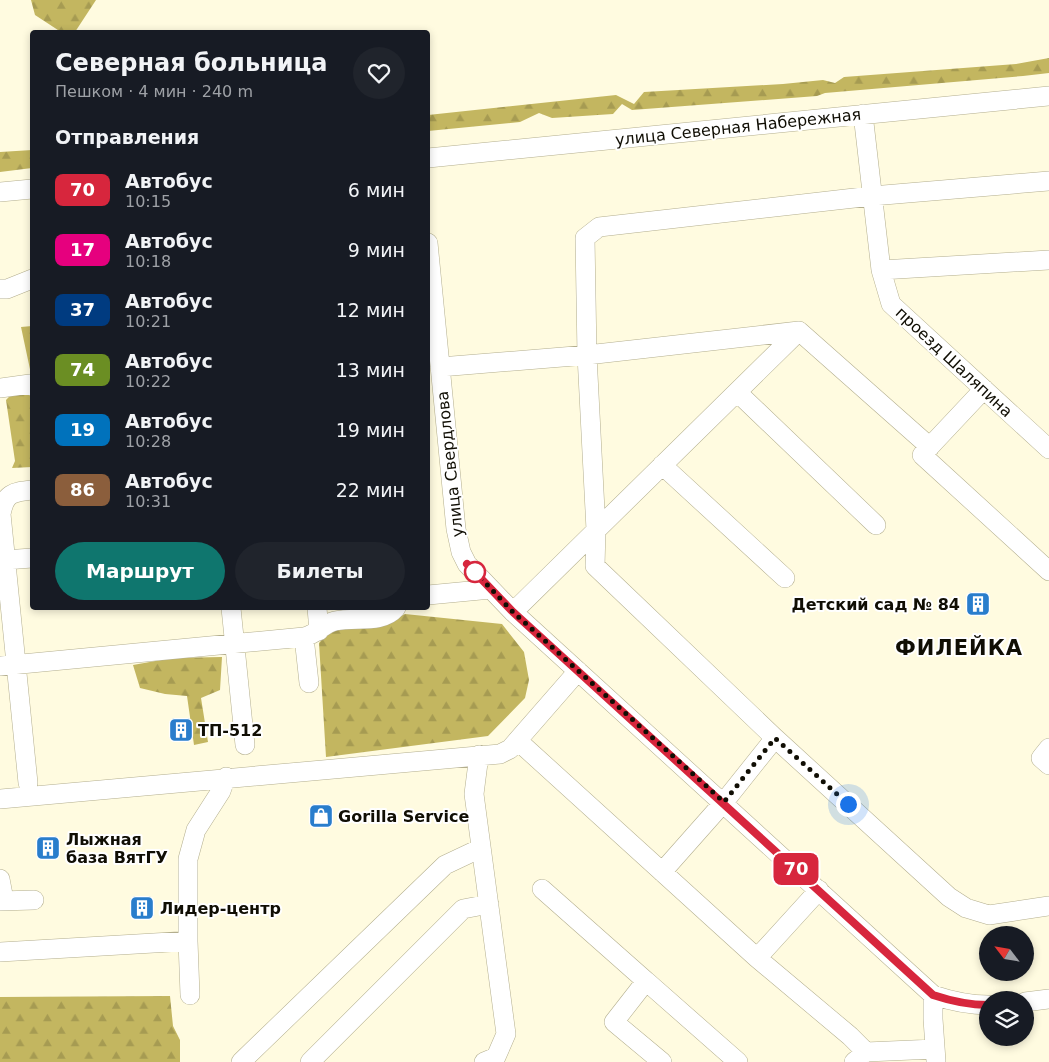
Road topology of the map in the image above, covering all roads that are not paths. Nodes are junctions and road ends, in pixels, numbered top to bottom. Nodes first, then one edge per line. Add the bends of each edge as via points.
1 (1049, 96) edge
2 (863, 114) junction
3 (430, 158) edge
4 (1049, 181) edge
5 (30, 189) edge
6 (0, 192) edge
7 (872, 196) junction
8 (1049, 260) edge
9 (881, 270) junction
10 (30, 280) edge
11 (430, 281) edge
12 (0, 289) edge
13 (799, 331) junction
14 (587, 355) junction
15 (440, 367) junction
16 (30, 384) edge
17 (0, 388) edge
18 (984, 390) junction
19 (737, 392) junction
20 (930, 447) junction
21 (1049, 449) edge
22 (662, 465) junction
23 (30, 490) edge
24 (876, 525) dead end
25 (596, 530) junction
26 (30, 558) edge
27 (5, 560) junction
28 (1049, 571) edge
29 (785, 578) dead end
30 (492, 589) junction
31 (430, 595) edge
32 (231, 610) edge
33 (317, 610) edge
34 (393, 610) edge
35 (513, 612) junction
36 (311, 634) junction
37 (235, 644) junction
38 (8, 665) edge
39 (578, 671) junction
40 (309, 683) dead end
41 (775, 738) junction
42 (518, 741) junction
43 (245, 745) dead end
44 (1049, 748) edge
45 (479, 755) junction
46 (1049, 765) edge
47 (226, 777) junction
48 (28, 783) dead end
49 (0, 799) edge
50 (724, 802) junction
51 (481, 848) junction
52 (662, 872) junction
53 (0, 879) edge
54 (542, 889) dead end
55 (819, 890) junction
56 (34, 900) dead end
57 (2, 901) edge
58 (489, 904) junction
59 (1049, 906) edge
60 (188, 941) junction
61 (0, 952) edge
62 (757, 958) junction
63 (646, 981) junction
64 (933, 995) junction
65 (190, 996) dead end
66 (1049, 999) edge
67 (1034, 1001) edge
68 (979, 1005) edge
69 (936, 1056) edge
70 (860, 1057) edge
71 (241, 1062) edge
72 (310, 1062) edge
73 (484, 1062) edge
74 (662, 1062) edge
75 (738, 1062) edge

1 - 2 street, улица Северная Набережная
2 - 3 street, улица Северная Набережная
2 - 7 street, проезд Шаляпина
4 - 7 street
5 - 6 street
7 - 9 street, проезд Шаляпина
7 - 14 street via 599,227 585,238
8 - 9 street
9 - 18 street, проезд Шаляпина via 892,304
10 - 12 street via 7,290
11 - 15 street, улица Свердлова
13 - 14 street
13 - 19 street
13 - 20 street
14 - 15 street
14 - 25 street
15 - 30 street, улица Свердлова via 459,544 467,564
16 - 17 street
18 - 20 street
18 - 21 street, проезд Шаляпина
19 - 22 street
19 - 24 street
20 - 28 street via 922,455
22 - 25 street
22 - 29 street
23 - 27 street via 8,496 3,505
25 - 35 street
25 - 41 street via 594,566
26 - 27 street
27 - 38 street
30 - 31 street
30 - 35 street, улица Свердлова
32 - 37 street
33 - 36 street
34 - 36 street via 381,618 338,620
35 - 39 street, улица Свердлова
36 - 37 street
36 - 40 street
37 - 38 street
37 - 43 street
38 - 48 street
39 - 42 street
39 - 50 street, улица Свердлова
41 - 50 street
41 - 59 street via 949,897 966,908 989,915
42 - 45 street via 510,750 500,754
42 - 52 street
44 - 46 street via 1041,758
45 - 47 street
45 - 51 street via 474,794
47 - 49 street
47 - 60 street via 222,790 196,830 188,859
50 - 52 street
50 - 55 street, улица Свердлова
51 - 58 street
51 - 71 street via 445,865
52 - 62 street
53 - 57 street
54 - 63 street
55 - 62 street
55 - 64 street, улица Свердлова
56 - 57 street
58 - 72 street via 463,908
58 - 73 street via 506,1034 496,1057
60 - 61 street
60 - 65 street
62 - 70 street via 850,1036
63 - 74 street via 614,1022
63 - 75 street
64 - 68 street, улица Свердлова
64 - 69 street
66 - 67 street
69 - 70 street

